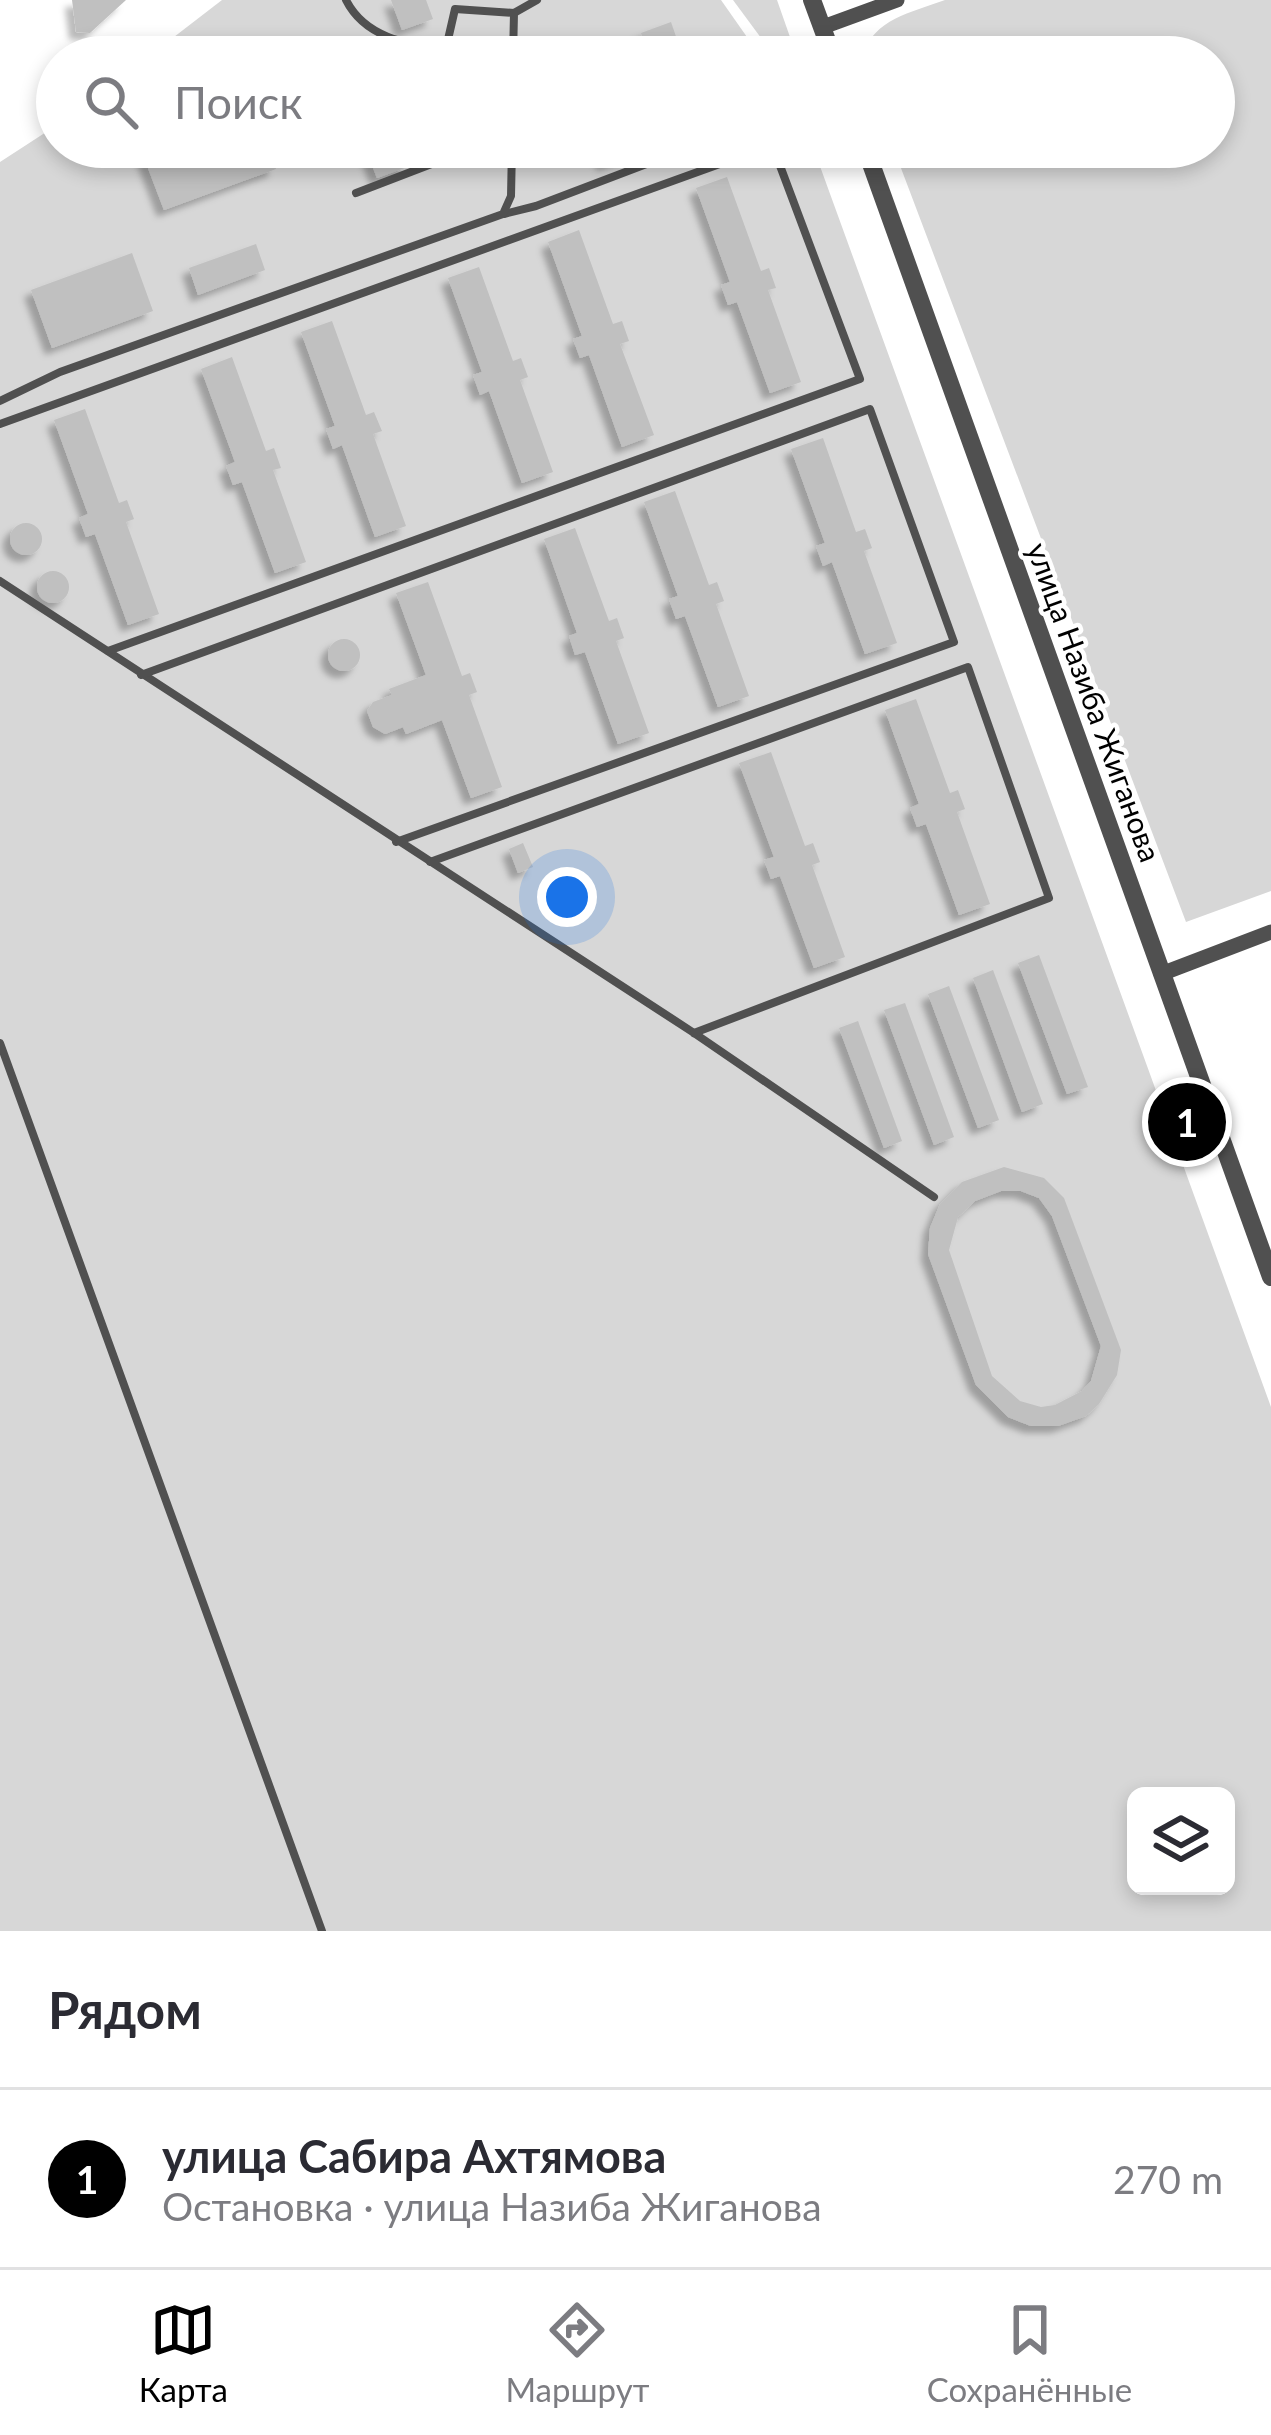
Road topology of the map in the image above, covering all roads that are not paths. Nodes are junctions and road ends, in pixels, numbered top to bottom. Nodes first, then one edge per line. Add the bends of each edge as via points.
1 (346, 0) edge
2 (538, 0) edge
3 (812, 0) edge
4 (897, 0) edge
5 (514, 13) junction
6 (823, 27) junction
7 (385, 36) edge
8 (448, 36) edge
9 (514, 36) edge
10 (826, 36) edge
11 (421, 168) edge
12 (512, 168) edge
13 (636, 168) edge
14 (712, 168) edge
15 (778, 168) edge
16 (873, 168) edge
17 (356, 193) dead end
18 (503, 214) junction
19 (0, 401) edge
20 (0, 424) edge
21 (0, 581) edge
22 (108, 651) junction
23 (141, 675) junction
24 (396, 842) junction
25 (430, 862) junction
26 (1271, 932) edge
27 (1161, 974) junction
28 (694, 1034) junction
29 (0, 1043) edge
30 (934, 1197) dead end
31 (1271, 1276) edge
32 (322, 1931) edge

1 - 7 lane
2 - 5 lane
3 - 6 street
4 - 6 street
5 - 8 lane via 455,10
5 - 9 lane
6 - 10 street
11 - 17 lane
12 - 18 lane
13 - 18 lane
14 - 20 lane
15 - 22 lane via 860,379
16 - 27 street, улица Назиба Жиганова
18 - 19 lane via 60,372
21 - 22 lane
22 - 23 lane
23 - 24 lane
23 - 24 lane via 870,409 954,642
24 - 25 lane
25 - 28 lane
25 - 28 lane via 968,667 1049,898
26 - 27 street
27 - 31 street, улица Назиба Жиганова
28 - 30 lane
29 - 32 lane

